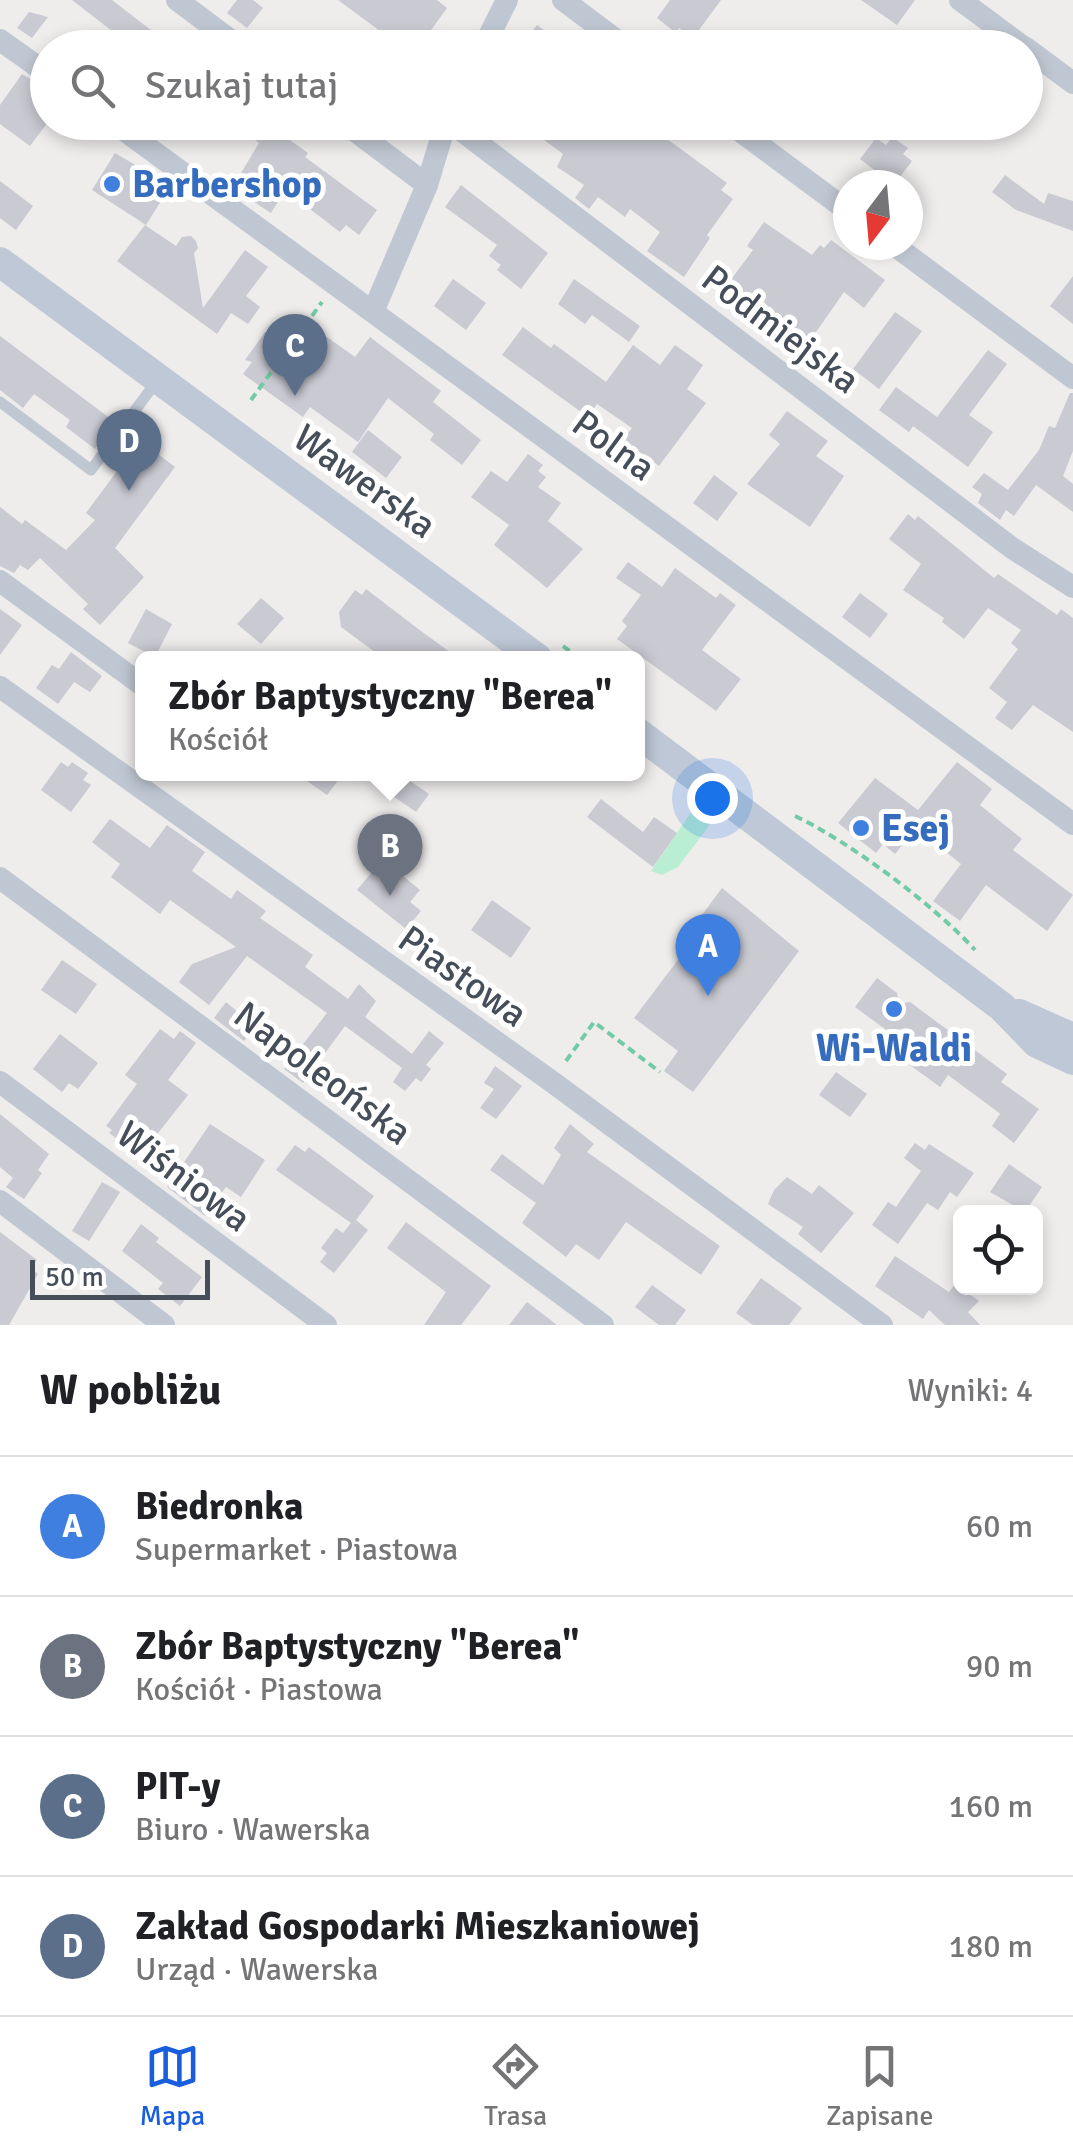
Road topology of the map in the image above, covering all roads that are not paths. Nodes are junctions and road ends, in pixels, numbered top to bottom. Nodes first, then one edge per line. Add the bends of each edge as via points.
1 (177, 0) edge
2 (507, 0) edge
3 (563, 0) edge
4 (960, 0) edge
5 (217, 30) edge
6 (491, 30) edge
7 (603, 30) edge
8 (1001, 30) edge
9 (0, 40) edge
10 (30, 61) edge
11 (1043, 61) edge
12 (1073, 83) edge
13 (137, 140) edge
14 (367, 140) edge
15 (442, 140) edge
16 (472, 140) edge
17 (752, 140) edge
18 (427, 184) junction
19 (833, 200) edge
20 (914, 260) edge
21 (0, 262) edge
22 (372, 312) junction
23 (1073, 378) edge
24 (159, 379) junction
25 (0, 402) edge
26 (0, 581) edge
27 (1073, 587) edge
28 (528, 651) edge
29 (135, 680) edge
30 (0, 688) edge
31 (645, 739) edge
32 (1073, 824) edge
33 (0, 878) edge
34 (1002, 1007) junction
35 (1073, 1038) edge
36 (1073, 1060) edge
37 (0, 1082) edge
38 (0, 1201) edge
39 (164, 1325) edge
40 (326, 1325) edge
41 (603, 1325) edge
42 (882, 1325) edge

1 - 5 street
2 - 6 street
3 - 7 street
4 - 8 street
9 - 10 street
11 - 12 street
13 - 22 street, Polna
14 - 18 street
15 - 18 street
16 - 27 street, Podmiejska via 1012,548
17 - 19 street
18 - 22 street
20 - 23 street
21 - 24 street, Wawerska
22 - 32 street, Polna
24 - 25 lane via 91,470
24 - 28 street, Wawerska
26 - 29 street
30 - 42 street, Piastowa
31 - 34 street
33 - 41 street, Napoleońska
34 - 35 street
34 - 36 street via 1038,1043
37 - 40 street, Wiśniowa
38 - 39 street

